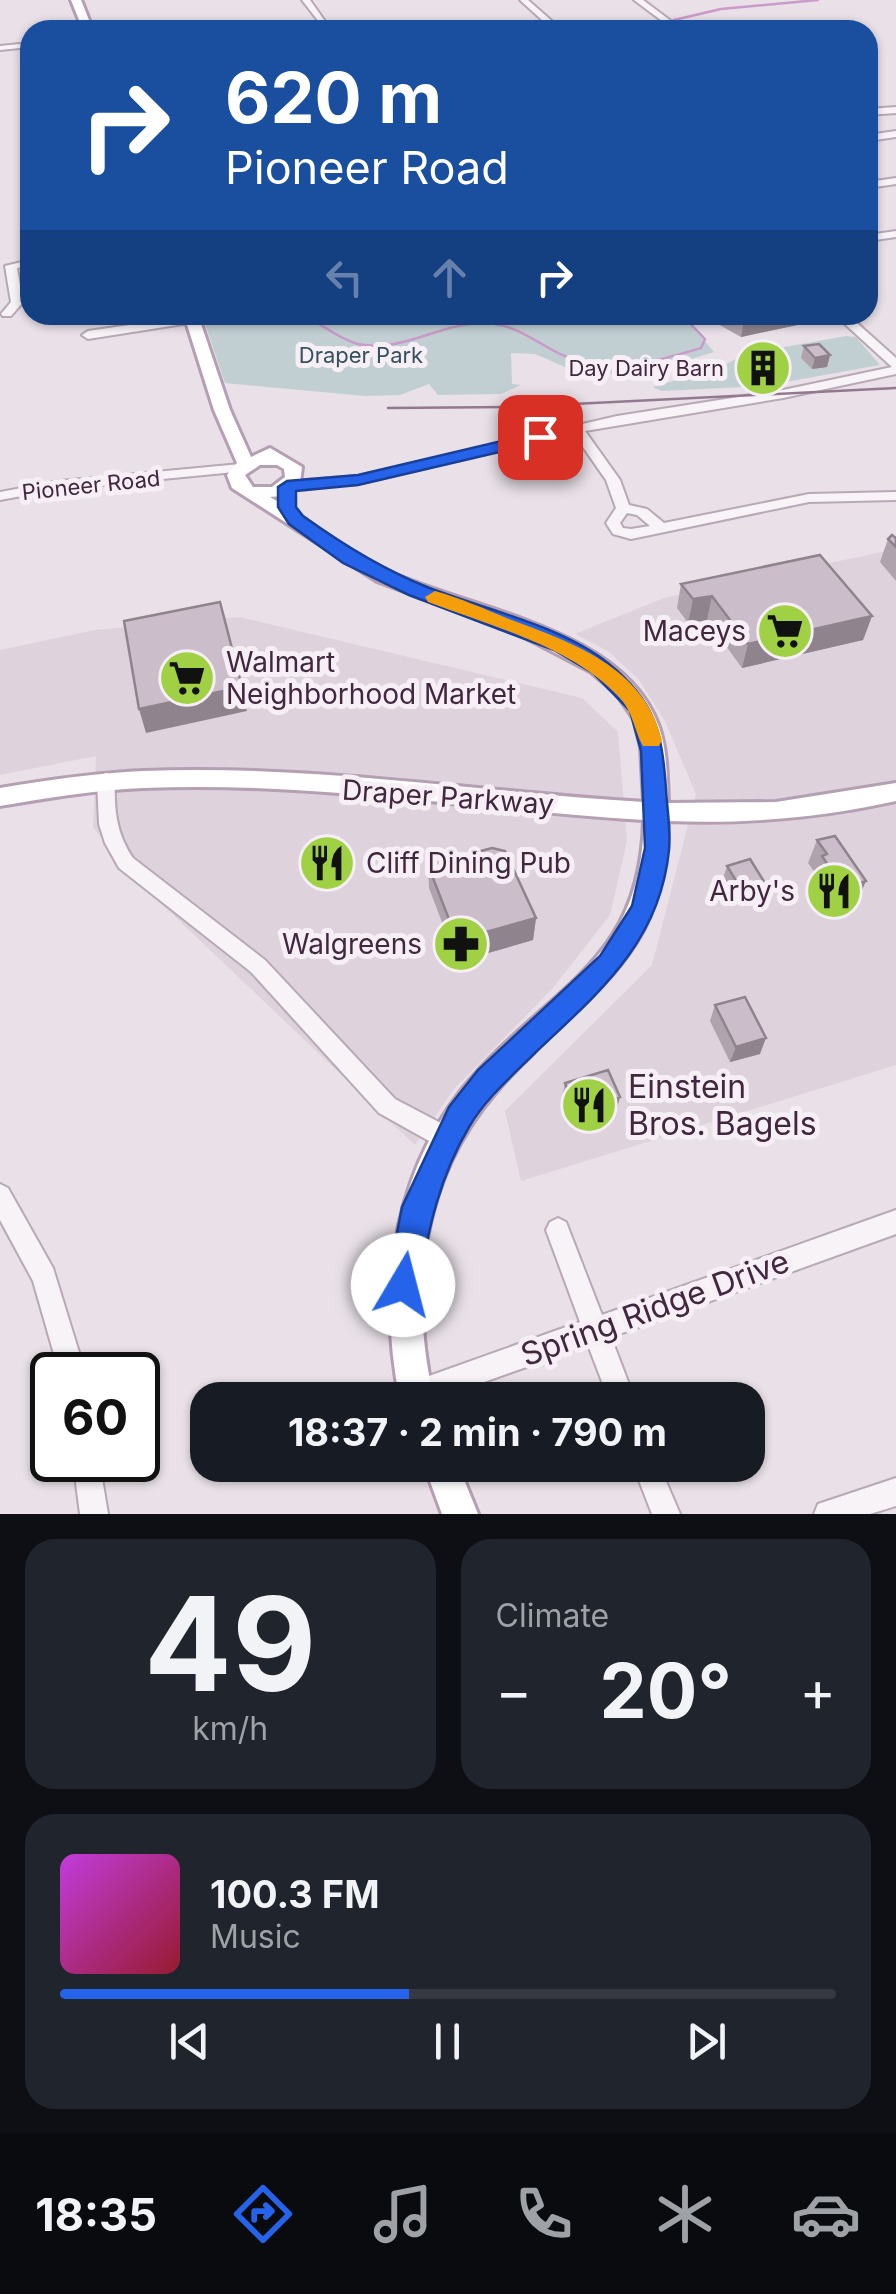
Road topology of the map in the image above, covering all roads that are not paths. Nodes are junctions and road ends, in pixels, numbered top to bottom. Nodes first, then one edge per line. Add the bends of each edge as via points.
1 (306, 0) edge
2 (524, 0) edge
3 (638, 0) edge
4 (744, 0) edge
5 (768, 0) edge
6 (860, 0) edge
7 (832, 1) edge
8 (322, 20) edge
9 (547, 20) edge
10 (665, 20) edge
11 (891, 110) edge
12 (896, 118) edge
13 (20, 265) edge
14 (8, 314) dead end
15 (148, 325) edge
16 (195, 325) edge
17 (852, 325) edge
18 (88, 336) dead end
19 (896, 367) edge
20 (230, 426) junction
21 (577, 429) junction
22 (288, 475) junction
23 (244, 477) junction
24 (0, 496) edge
25 (896, 496) edge
26 (622, 508) junction
27 (296, 520) junction
28 (662, 528) junction
29 (106, 780) junction
30 (896, 792) edge
31 (0, 798) edge
32 (656, 812) junction
33 (446, 1138) junction
34 (0, 1196) edge
35 (896, 1222) edge
36 (558, 1230) dead end
37 (595, 1330) junction
38 (66, 1352) edge
39 (413, 1382) edge
40 (456, 1382) edge
41 (615, 1382) edge
42 (89, 1482) edge
43 (447, 1482) edge
44 (653, 1482) edge
45 (896, 1492) edge
46 (94, 1514) edge
47 (460, 1514) edge
48 (666, 1514) edge
49 (828, 1514) edge

1 - 8 street
2 - 9 street
3 - 10 street
4 - 5 street
6 - 7 street
11 - 12 street
13 - 14 street via 11,266 17,302
15 - 18 street
16 - 20 main road
17 - 19 street
19 - 21 street
20 - 22 main road
20 - 23 main road
21 - 22 street via 348,481
21 - 26 street via 612,480
22 - 23 main road via 276,492
22 - 23 main road via 270,458
22 - 27 main road via 287,507
23 - 24 street, Pioneer Road via 41,486
23 - 27 main road via 275,511
25 - 28 street via 809,498
26 - 28 street via 642,512
26 - 28 street via 613,519 618,531
27 - 32 main road via 384,576 562,645 616,680 646,720
29 - 31 main road, Draper Parkway
29 - 32 main road, Draper Parkway via 235,780
29 - 33 street via 106,826 126,863 258,966 386,1106
30 - 32 main road, Draper Parkway via 791,810
32 - 33 main road via 653,878 630,936 596,978 488,1079
33 - 39 main road via 417,1207 405,1260 404,1336
34 - 38 street via 44,1277
35 - 37 street, Spring Ridge Drive
36 - 37 street
37 - 40 street, Spring Ridge Drive
37 - 41 street
42 - 46 street
43 - 47 main road
44 - 48 street
45 - 49 street

